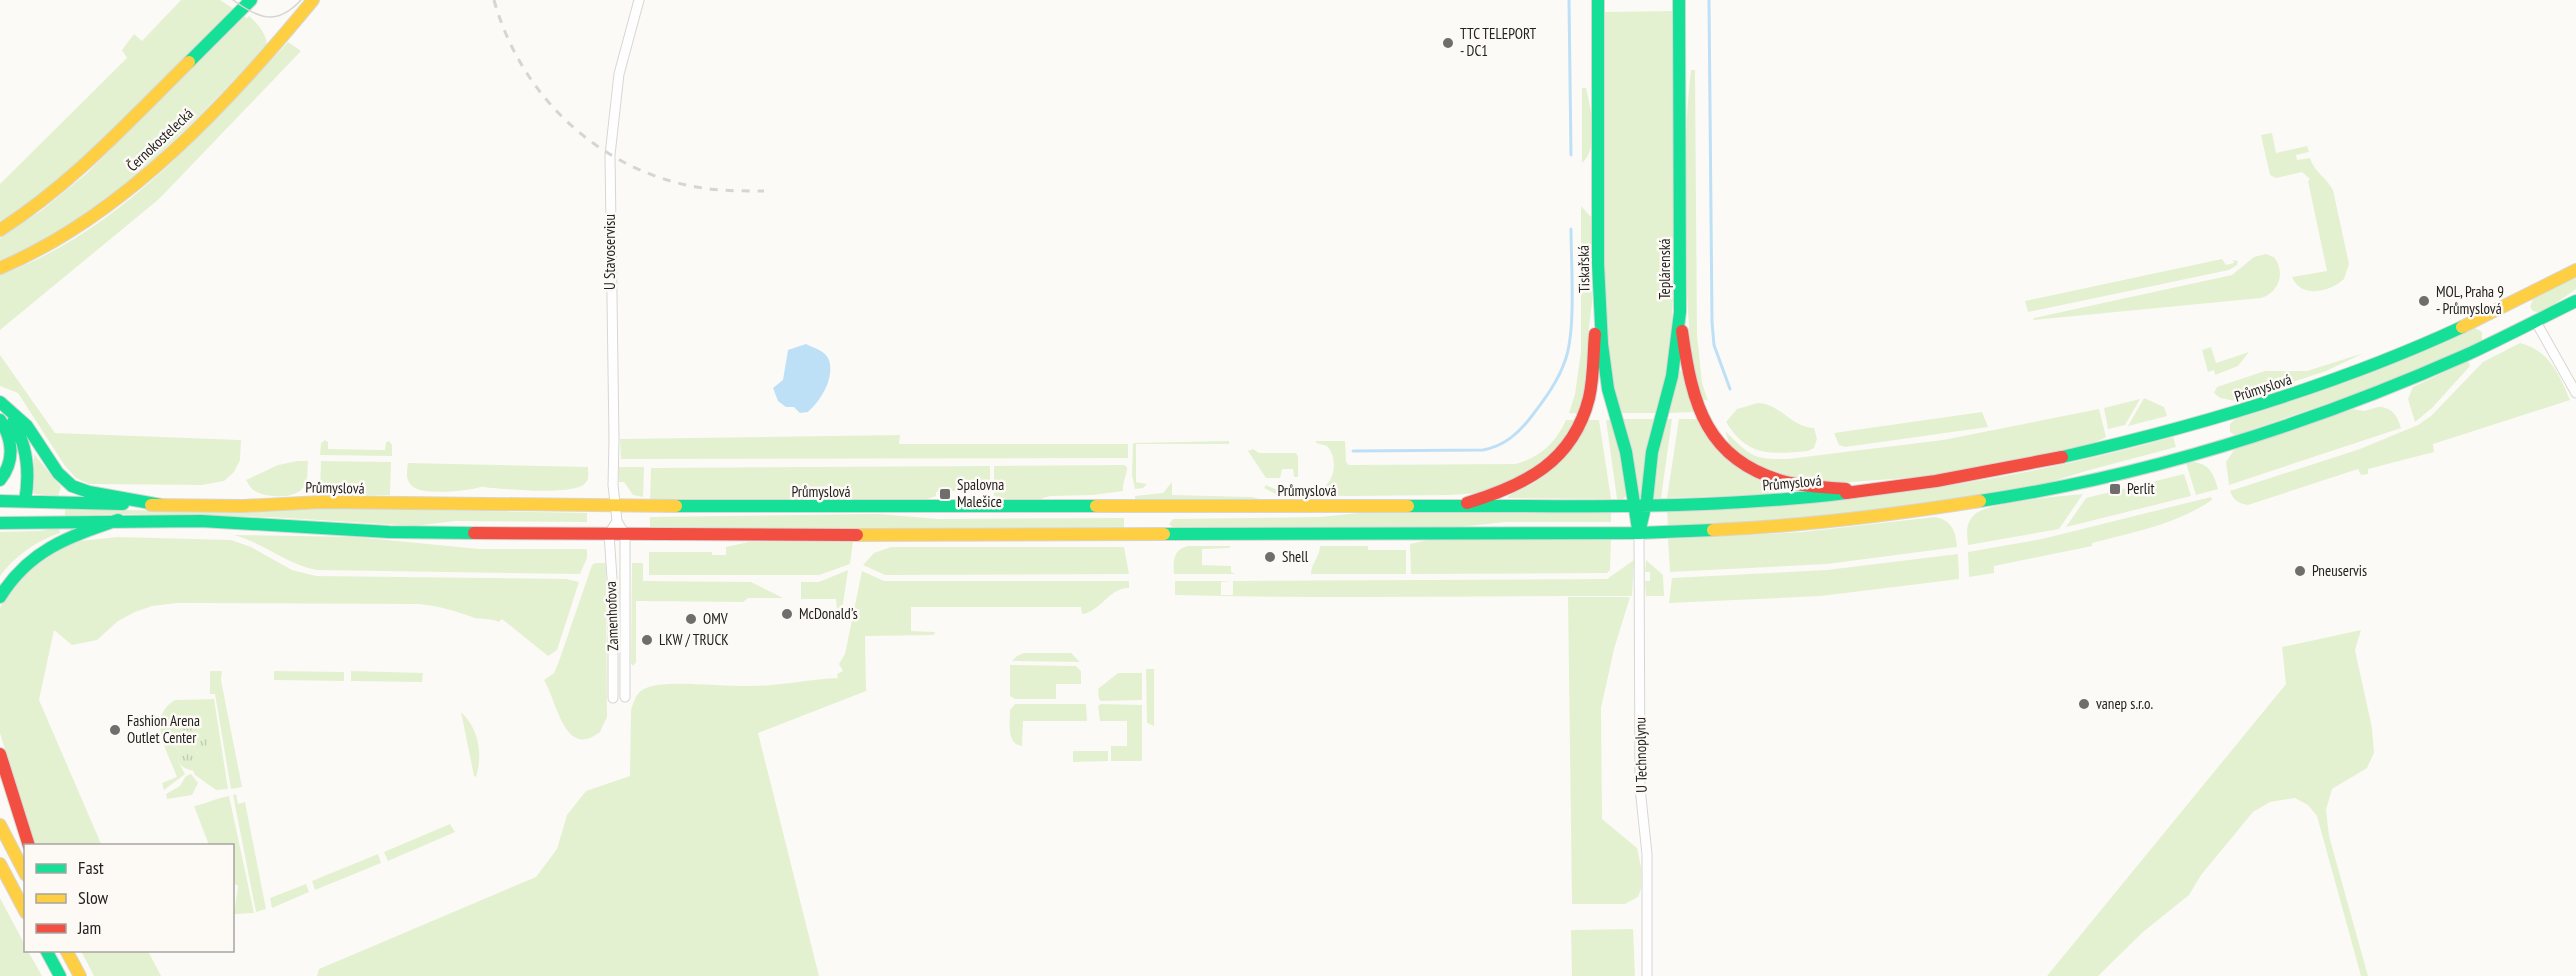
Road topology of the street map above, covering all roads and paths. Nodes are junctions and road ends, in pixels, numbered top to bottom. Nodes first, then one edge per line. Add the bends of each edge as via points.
1 (251, 0) edge
2 (313, 0) edge
3 (639, 0) edge
4 (1598, 0) edge
5 (1679, 0) edge
6 (0, 230) edge
7 (1598, 264) junction
8 (0, 268) edge
9 (2576, 270) edge
10 (2576, 301) edge
11 (1680, 312) junction
12 (2536, 322) junction
13 (2576, 393) edge
14 (0, 404) edge
15 (0, 420) edge
16 (0, 480) edge
17 (1869, 492) junction
18 (0, 501) edge
19 (25, 501) junction
20 (161, 505) junction
21 (1458, 505) junction
22 (1640, 505) junction
23 (617, 507) junction
24 (0, 514) edge
25 (118, 520) junction
26 (617, 521) junction
27 (0, 523) edge
28 (1639, 533) junction
29 (609, 534) junction
30 (625, 535) junction
31 (0, 597) edge
32 (625, 697) dead end
33 (613, 698) dead end
34 (0, 754) edge
35 (0, 825) edge
36 (28, 844) edge
37 (0, 864) edge
38 (0, 870) edge
39 (24, 871) edge
40 (12, 888) junction
41 (24, 909) edge
42 (47, 952) edge
43 (67, 952) edge
44 (74, 952) edge
45 (60, 976) edge
46 (80, 976) edge
47 (85, 976) edge
48 (1647, 976) edge

1 - 6 main road via 74,176
2 - 8 main road, Černokostelecká via 226,98 123,195 65,236
3 - 23 street, U Stavoservisu via 619,74 610,155 612,452
4 - 7 main road, Tiskařská
5 - 11 main road, Teplárenská
7 - 21 main road via 1591,387 1576,432 1558,456 1532,478 1501,493
7 - 22 main road, Tiskařská via 1604,369
9 - 17 main road, Průmyslová via 2422,344 2245,410 2079,455
10 - 12 main road
11 - 17 main road via 1694,401 1727,450 1754,470 1786,482
11 - 22 main road, Teplárenská via 1672,376
12 - 13 street
12 - 28 main road via 2415,378 2314,417 2112,476 1979,504 1888,517 1790,527
14 - 19 main road via 16,426 26,450
14 - 20 main road via 27,426 58,473 72,486
15 - 16 main road via 8,433 11,452 8,470
17 - 22 main road, Průmyslová
18 - 19 main road, Průmyslová
19 - 20 main road, Průmyslová
19 - 24 main road via 18,511
20 - 23 main road, Průmyslová via 321,502
21 - 22 main road, Průmyslová
21 - 23 main road, Průmyslová
22 - 28 main road, Teplárenská
23 - 26 street, U Stavoservisu
25 - 27 main road
25 - 29 main road via 389,532
25 - 31 main road via 46,547 20,568
26 - 29 street
26 - 30 street
28 - 30 main road
28 - 48 street, U Technoplynu via 1640,788 1647,854
29 - 30 main road
29 - 33 street, Zamenhofova
30 - 32 street, Zamenhofova
34 - 36 main road
35 - 39 main road
37 - 40 main road
38 - 40 main road
40 - 41 main road
42 - 45 main road
43 - 46 main road
44 - 47 main road

